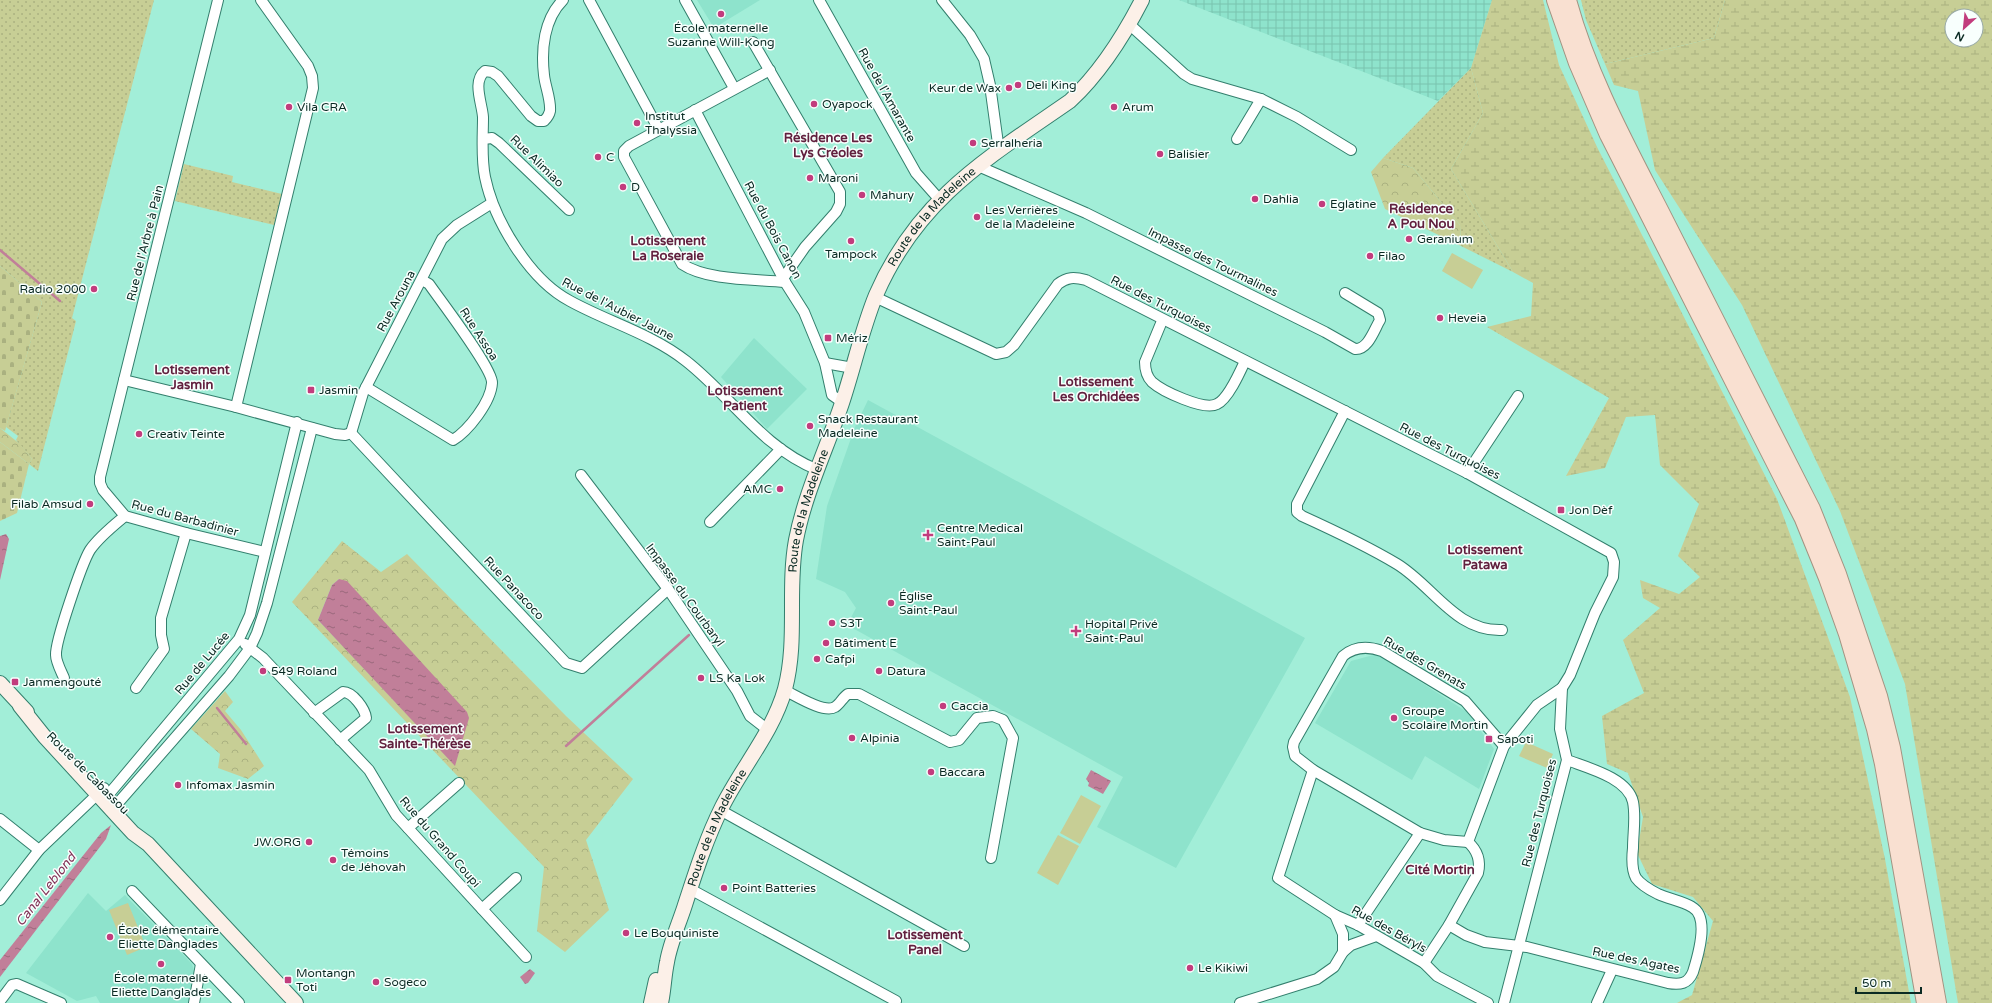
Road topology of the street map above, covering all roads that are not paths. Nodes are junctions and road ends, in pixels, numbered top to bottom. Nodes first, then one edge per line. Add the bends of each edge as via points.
1 (218, 0) edge
2 (261, 0) edge
3 (563, 0) edge
4 (589, 0) edge
5 (685, 0) edge
6 (819, 0) edge
7 (942, 0) edge
8 (1131, 0) edge
9 (1142, 0) edge
10 (1555, 0) edge
11 (1568, 0) edge
12 (1129, 24) junction
13 (754, 42) dead end
14 (770, 70) junction
15 (734, 88) junction
16 (1261, 99) junction
17 (695, 110) junction
18 (1049, 115) junction
19 (658, 130) junction
20 (483, 139) junction
21 (1236, 139) dead end
22 (1351, 150) dead end
23 (999, 151) junction
24 (978, 166) junction
25 (939, 199) junction
26 (492, 203) junction
27 (569, 210) dead end
28 (784, 279) junction
29 (422, 280) junction
30 (1345, 294) dead end
31 (875, 297) junction
32 (1162, 321) junction
33 (1245, 361) junction
34 (826, 363) junction
35 (853, 368) junction
36 (124, 380) junction
37 (366, 387) junction
38 (1518, 396) dead end
39 (842, 402) junction
40 (236, 407) junction
41 (1345, 411) junction
42 (297, 422) junction
43 (312, 428) junction
44 (351, 433) junction
45 (781, 449) junction
46 (818, 470) junction
47 (1467, 473) junction
48 (581, 475) dead end
49 (125, 516) junction
50 (710, 522) dead end
51 (186, 533) junction
52 (265, 552) junction
53 (668, 589) junction
54 (1502, 630) dead end
55 (239, 639) junction
56 (250, 648) junction
57 (64, 678) dead end
58 (0, 683) edge
59 (136, 688) dead end
60 (1562, 688) junction
61 (784, 690) junction
62 (314, 713) junction
63 (768, 730) junction
64 (340, 740) junction
65 (1504, 746) junction
66 (1567, 760) junction
67 (1312, 770) junction
68 (459, 783) dead end
69 (107, 797) junction
70 (720, 810) junction
71 (0, 819) edge
72 (408, 828) junction
73 (1420, 833) junction
74 (1468, 842) junction
75 (39, 850) junction
76 (992, 858) dead end
77 (516, 878) dead end
78 (690, 889) junction
79 (132, 891) dead end
80 (0, 900) edge
81 (482, 909) junction
82 (1335, 915) junction
83 (1358, 925) junction
84 (1449, 925) junction
85 (1376, 936) junction
86 (964, 946) dead end
87 (1518, 946) junction
88 (1343, 952) junction
89 (526, 957) dead end
90 (667, 963) junction
91 (1424, 963) junction
92 (201, 964) junction
93 (1612, 970) junction
94 (896, 1001) dead end
95 (0, 1002) edge
96 (61, 1003) edge
97 (194, 1003) edge
98 (239, 1003) edge
99 (296, 1003) edge
100 (651, 1003) edge
101 (661, 1003) edge
102 (1240, 1003) edge
103 (1488, 1003) edge
104 (1504, 1003) edge
105 (1597, 1003) edge
106 (1926, 1003) edge
107 (1938, 1003) edge

1 - 36 street, Rue de l'Arbre à Pain
2 - 40 street via 308,66 313,88
3 - 20 street, Rue de l'Aubier Jaune via 556,7 548,24 544,46 544,74 550,110 548,117 544,121 538,121 531,116 498,76 485,71 480,75 478,82 483,108
4 - 19 street
5 - 15 street
6 - 25 street, Rue de l'Amarante via 916,173
7 - 23 street via 970,35 984,59
8 - 18 main road, Route de la Madeleine via 1099,58
9 - 12 main road, Route de la Madeleine
10 - 106 main road via 1577,63 1608,135 1803,519 1827,578 1847,634 1881,757
11 - 107 main road via 1574,23 1618,128 1812,509 1838,574 1879,696 1892,748
12 - 16 street via 1192,80
12 - 18 main road, Route de la Madeleine via 1095,75 1070,101
13 - 14 street
14 - 15 street
14 - 28 street via 840,192 841,199 836,212 805,247
15 - 17 street
16 - 21 street
16 - 22 street via 1297,116
17 - 19 street
17 - 28 street, Rue du Bois Canon
18 - 23 main road, Route de la Madeleine
19 - 28 street via 629,146 624,154 625,160 682,264 693,271 712,276
20 - 26 street, Rue de l'Aubier Jaune via 484,175
20 - 27 street, Rue Alimiao via 492,138 499,143
23 - 24 main road, Route de la Madeleine
24 - 25 main road, Route de la Madeleine
24 - 30 street, Impasse des Tourmalines via 1086,213 1355,349 1360,349 1365,347 1380,317 1378,313
25 - 31 main road, Route de la Madeleine via 906,239
26 - 29 street, Rue Arouna via 445,234
26 - 45 street, Rue de l'Aubier Jaune via 525,260 554,292 666,347 685,360 707,378 757,430
28 - 34 street, Rue du Bois Canon via 804,312
29 - 37 street, Rue Arouna
29 - 37 street, Rue Assoa via 429,284 485,365 492,382 488,398 470,426 453,440
31 - 32 street, Rue des Turquoises via 996,354 1006,352 1014,345 1058,284 1065,279 1076,277 1086,280
31 - 35 main road, Route de la Madeleine
32 - 33 street, Rue des Turquoises
32 - 33 street via 1145,362 1149,378 1157,386 1191,402 1207,406 1216,405 1225,397
33 - 41 street, Rue des Turquoises
34 - 35 street
34 - 39 street, Rue du Bois Canon via 832,395
35 - 39 main road, Route de la Madeleine
36 - 40 street
36 - 49 street, Rue du Barbadinier via 100,483
37 - 44 street, Rue Arouna
38 - 47 street
39 - 46 main road, Route de la Madeleine
40 - 42 street
41 - 47 street, Rue des Turquoises
41 - 54 street via 1297,504 1297,512 1398,565 1440,602 1470,623 1485,630
42 - 43 street
42 - 52 street, Rue de Lucée
43 - 44 street via 335,434
43 - 56 street via 267,603
44 - 53 street, Rue Panacoco via 566,663 582,668
45 - 46 street, Rue de l'Aubier Jaune via 806,466
45 - 50 street
46 - 61 main road, Route de la Madeleine via 796,540 792,649
47 - 60 street, Rue des Turquoises via 1608,550 1613,557 1613,577
48 - 53 street, Impasse du Courbaryl
49 - 51 street, Rue du Barbadinier
49 - 57 street via 90,550 81,571 59,637 56,655
51 - 52 street, Rue du Barbadinier
51 - 59 street via 161,618 164,649
52 - 55 street, Rue de Lucée via 250,615
53 - 63 street, Impasse du Courbaryl via 737,691 750,716
55 - 56 street, Rue du Grand Coupi
55 - 69 street, Rue de Lucée
56 - 62 street, Rue du Grand Coupi via 263,658
56 - 69 street via 229,676
58 - 69 main road, Route de Cabassou
60 - 65 street via 1538,705
60 - 66 street, Rue des Turquoises via 1560,729
61 - 63 main road, Route de la Madeleine
61 - 76 street via 819,708 827,709 835,707 846,695 859,694 950,742 959,740 976,718 993,716 1003,720 1013,738
62 - 64 street, Rue du Grand Coupi
62 - 64 street via 344,692 352,695 366,718
63 - 70 main road, Route de la Madeleine
64 - 72 street, Rue du Grand Coupi via 369,770 390,807
65 - 67 street, Rue des Grenats via 1464,701 1382,651 1367,647 1343,656 1294,742 1296,756
65 - 74 street
66 - 87 street, Rue des Turquoises
66 - 93 street, Rue des Agates via 1616,780 1625,788 1632,797 1634,811 1632,858 1636,877 1654,892 1693,907 1699,913 1702,922 1698,954 1691,976 1686,982 1668,983
67 - 73 street, Rue des Grenats
67 - 82 street, Rue des Béryls via 1278,878
68 - 72 street
69 - 75 street
69 - 99 main road, Route de Cabassou via 133,833 148,844
70 - 78 main road, Route de la Madeleine
70 - 86 street
71 - 75 street
72 - 81 street, Rue du Grand Coupi
73 - 74 street, Rue des Grenats via 1444,840
73 - 83 street
74 - 84 street via 1478,854 1479,868
75 - 80 street
77 - 81 street
78 - 90 main road, Route de la Madeleine
78 - 94 street
79 - 92 street
81 - 89 street, Rue du Grand Coupi
82 - 83 street, Rue des Béryls
82 - 88 street via 1343,934
83 - 85 street, Rue des Béryls
84 - 87 street, Rue des Agates via 1479,941
84 - 91 street
85 - 88 street via 1351,945
85 - 91 street, Rue des Béryls
87 - 93 street, Rue des Agates
87 - 104 street, Rue des Turquoises
88 - 102 street via 1334,967 1317,979
90 - 100 main road, Route de la Madeleine via 658,975
90 - 101 main road, Route de la Madeleine
91 - 103 street, Rue des Béryls via 1437,976
92 - 97 street
92 - 98 street
93 - 105 street
95 - 96 street via 12,985 21,984

